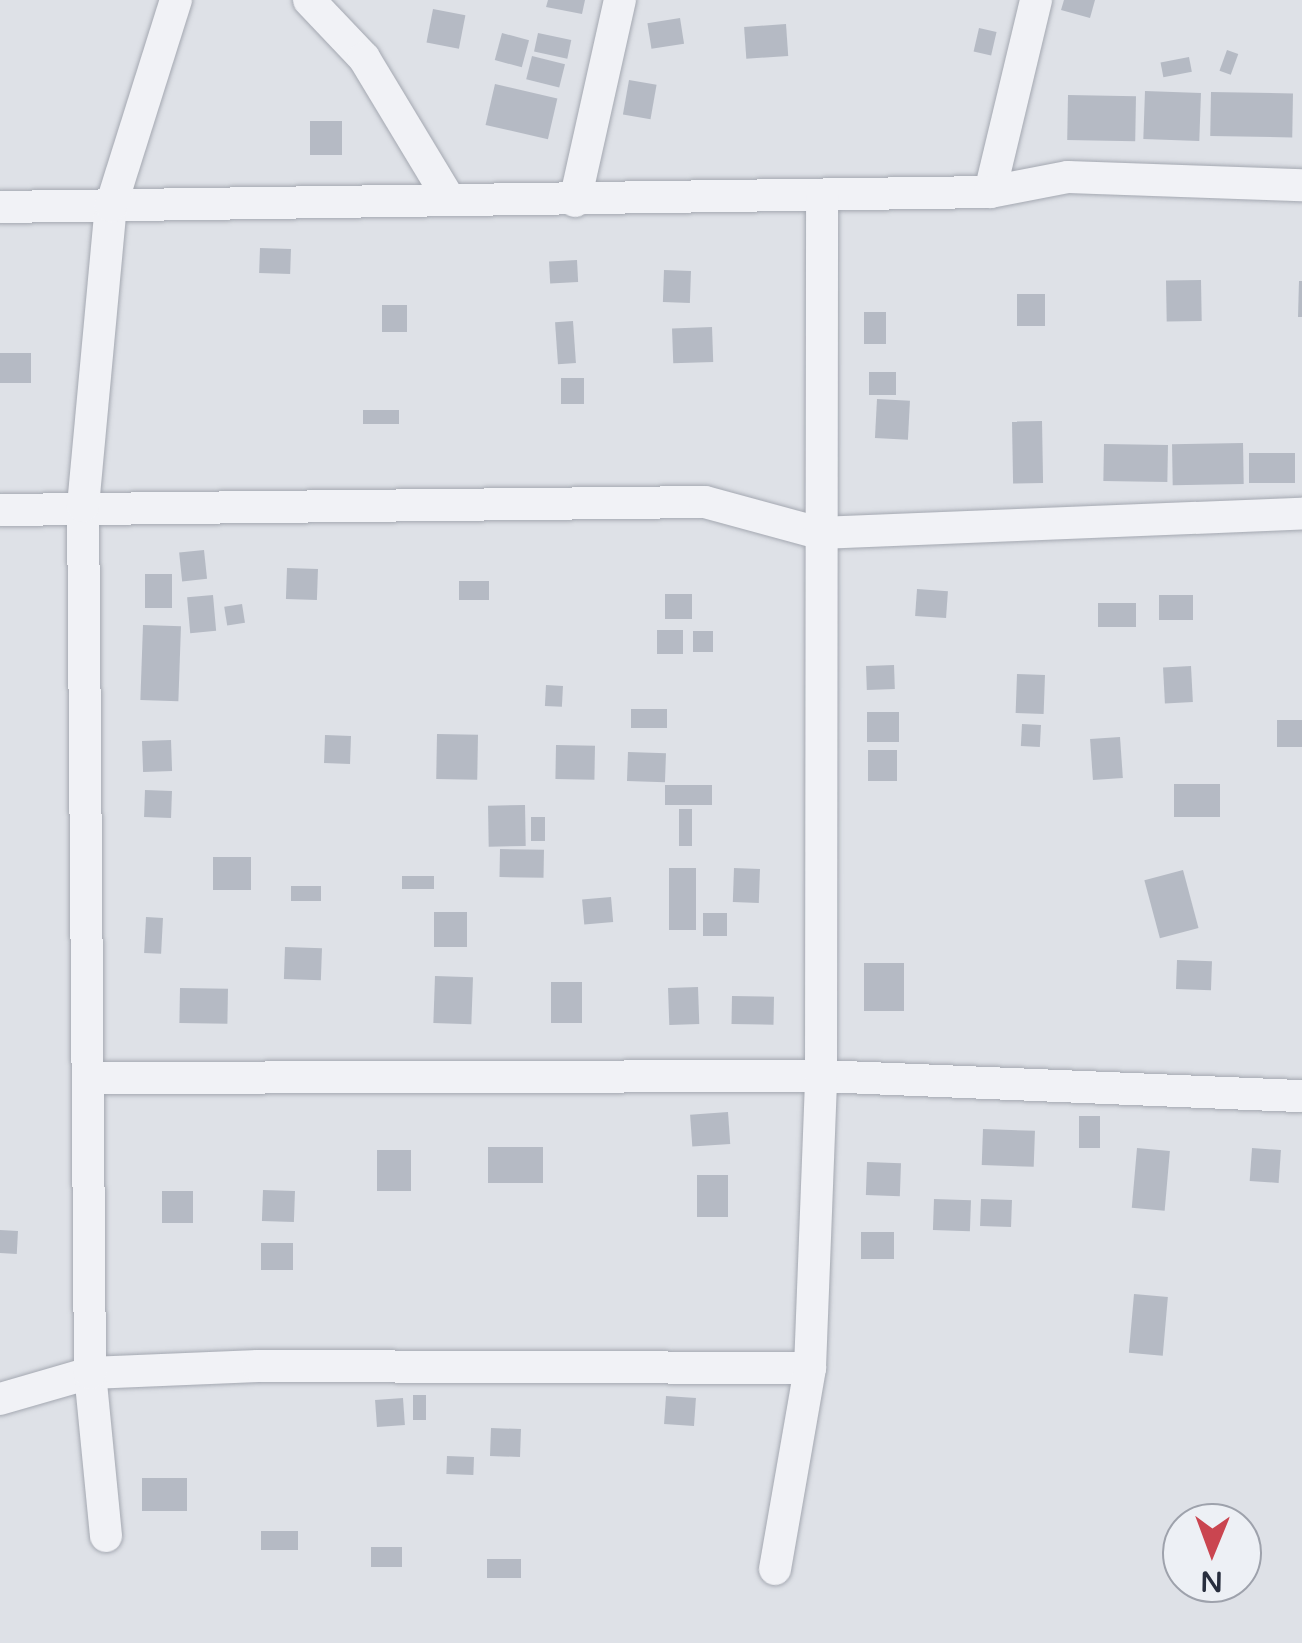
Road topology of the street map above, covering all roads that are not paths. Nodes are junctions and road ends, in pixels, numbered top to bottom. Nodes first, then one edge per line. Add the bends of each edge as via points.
1 (176, 0) edge
2 (309, 0) edge
3 (620, 0) edge
4 (1036, 0) edge
5 (1302, 185) edge
6 (990, 192) junction
7 (822, 195) junction
8 (448, 197) junction
9 (575, 201) junction
10 (111, 206) junction
11 (0, 207) edge
12 (84, 506) junction
13 (0, 510) edge
14 (1302, 514) edge
15 (818, 532) junction
16 (821, 1076) junction
17 (90, 1078) junction
18 (1302, 1096) edge
19 (810, 1368) junction
20 (90, 1373) junction
21 (0, 1398) edge
22 (106, 1536) dead end
23 (776, 1568) dead end

1 - 10 street
2 - 8 street via 364,58
3 - 9 street
4 - 6 street
5 - 6 street via 1068,177
6 - 7 street
7 - 9 street
7 - 15 street
8 - 9 street
8 - 10 street
10 - 11 street
10 - 12 street
12 - 13 street
12 - 15 street via 705,502
12 - 17 street
14 - 15 street
15 - 16 street
16 - 17 street
16 - 18 street
16 - 19 street
17 - 20 street
19 - 20 street via 258,1366
19 - 23 street
20 - 21 street
20 - 22 street

